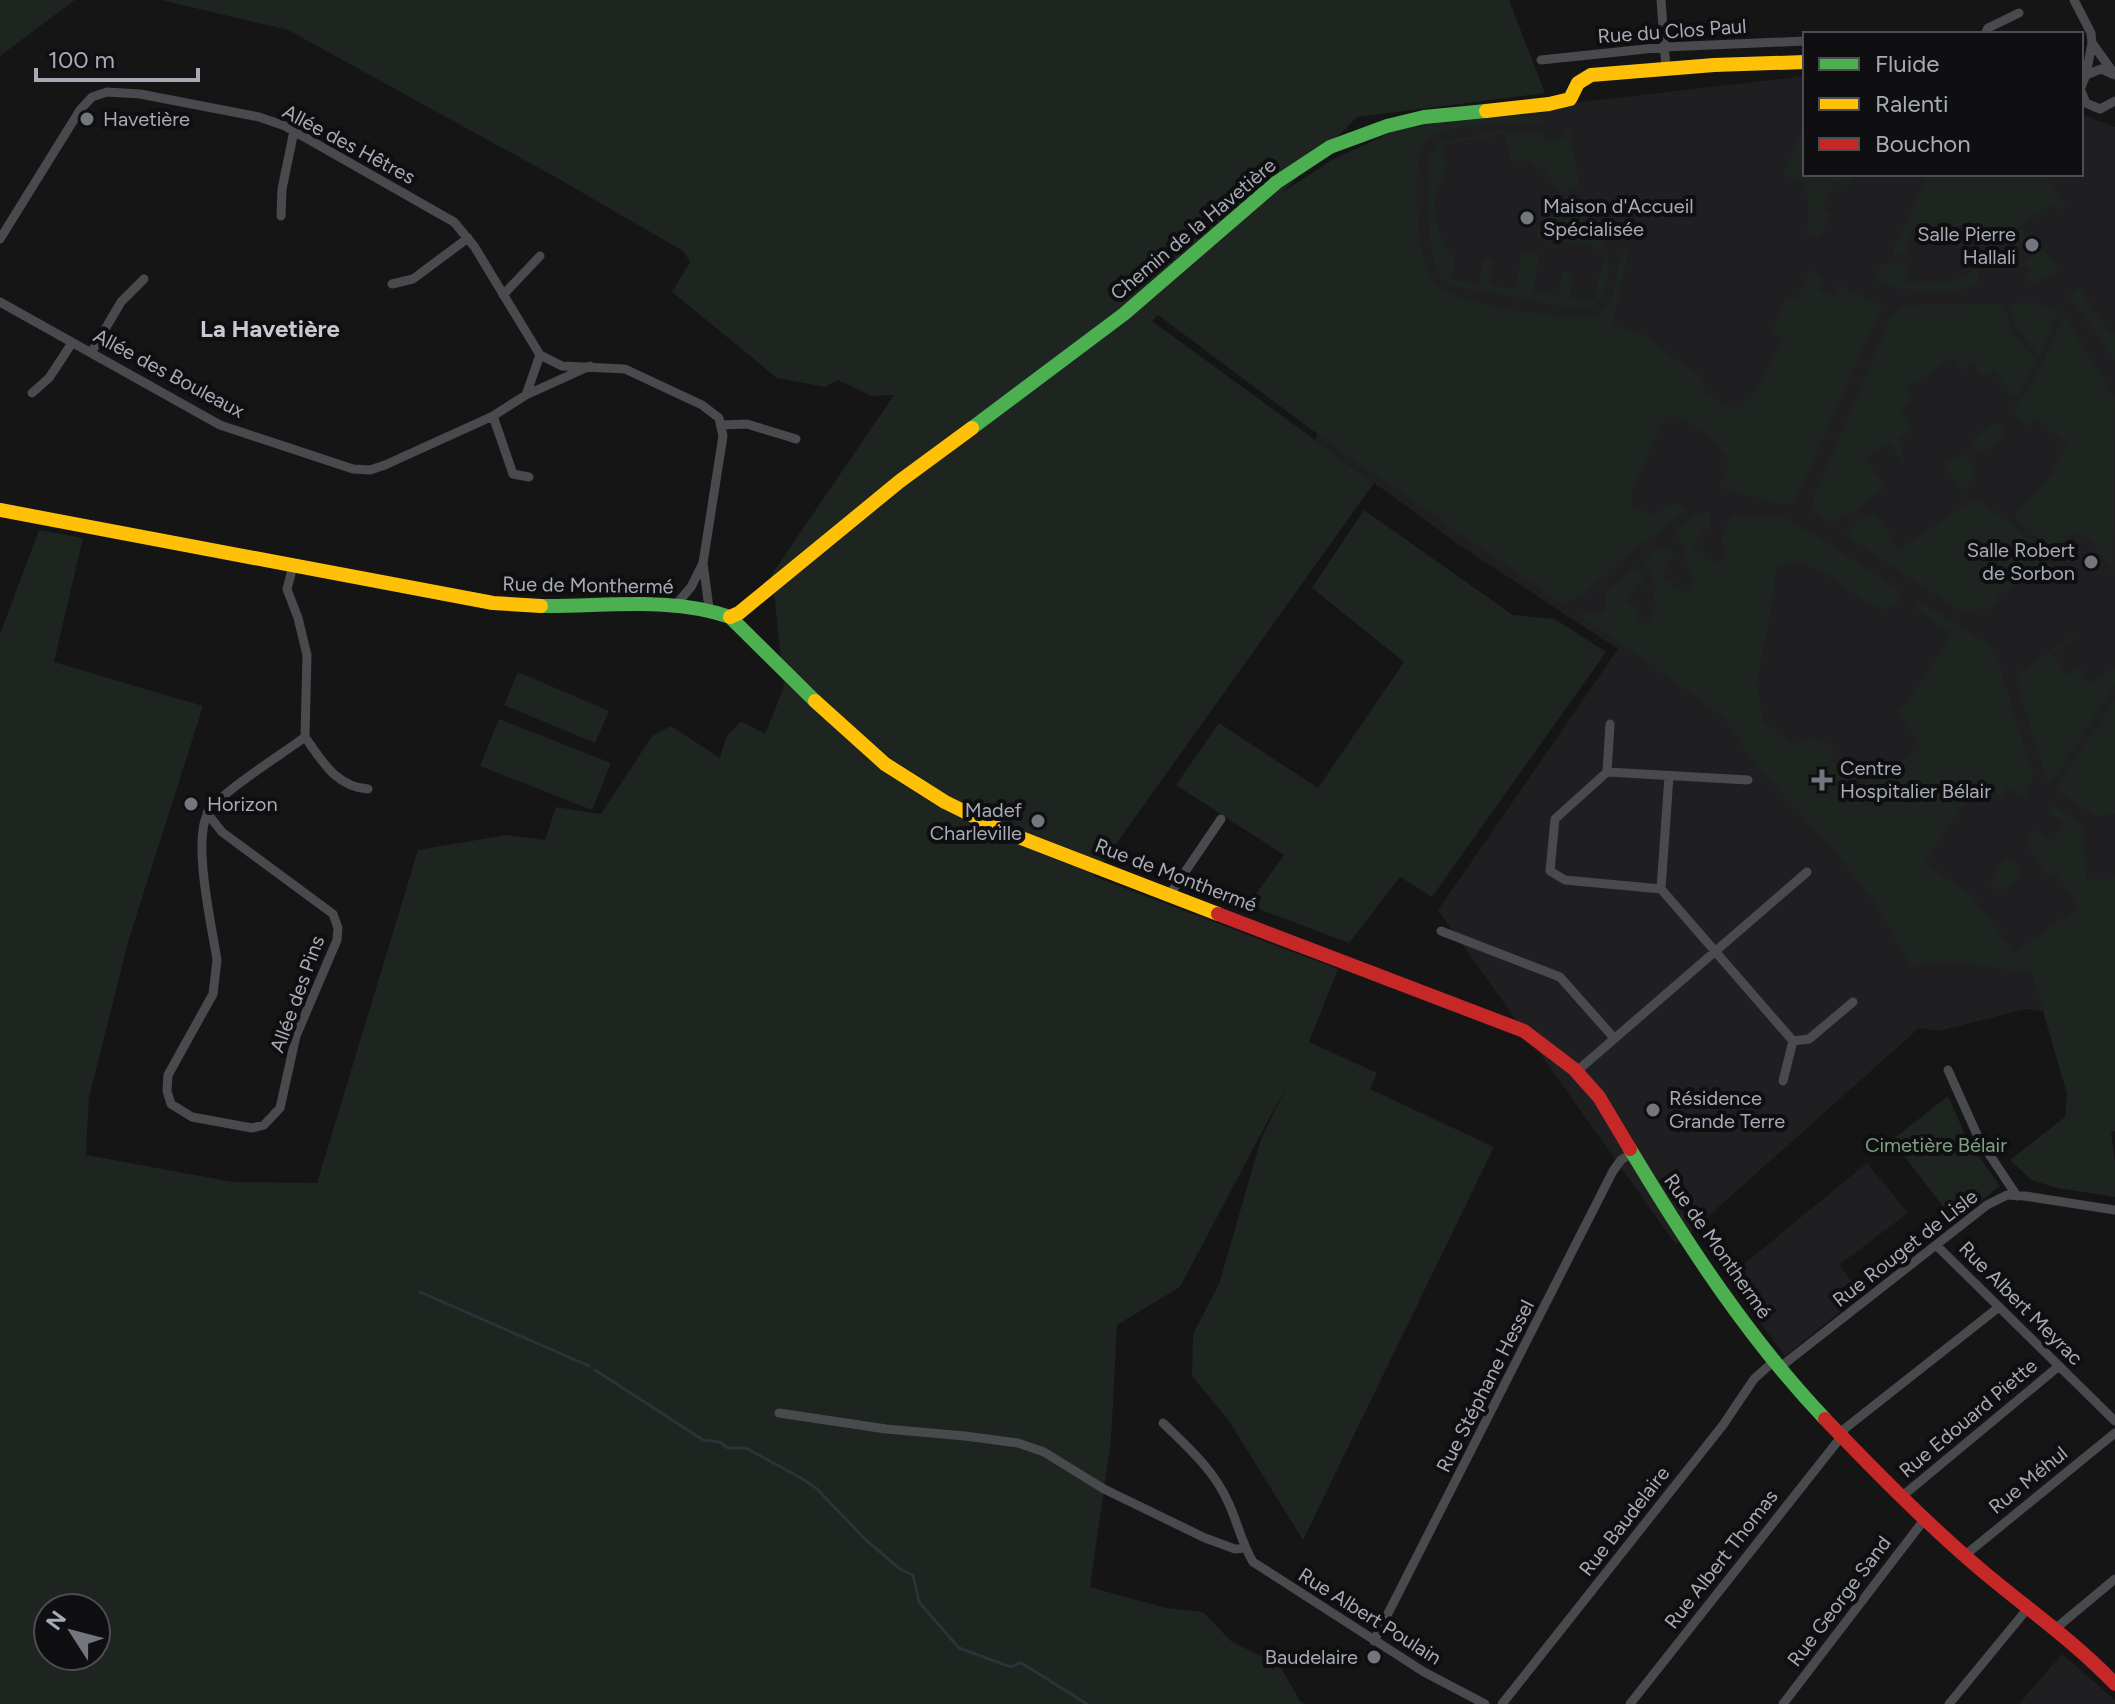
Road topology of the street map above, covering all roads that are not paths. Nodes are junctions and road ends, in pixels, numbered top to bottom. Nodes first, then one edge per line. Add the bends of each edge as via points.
1 (1661, 0) edge
2 (2074, 0) edge
3 (2019, 13) dead end
4 (1986, 32) edge
5 (1803, 41) edge
6 (2092, 43) junction
7 (1665, 47) junction
8 (1541, 60) dead end
9 (1803, 62) edge
10 (1666, 68) junction
11 (2086, 75) junction
12 (2115, 76) edge
13 (2083, 83) edge
14 (2083, 95) edge
15 (2115, 101) edge
16 (2100, 109) junction
17 (2115, 113) edge
18 (294, 131) junction
19 (281, 216) dead end
20 (468, 238) junction
21 (0, 239) edge
22 (540, 256) dead end
23 (144, 279) dead end
24 (392, 284) dead end
25 (503, 295) junction
26 (0, 302) edge
27 (72, 343) junction
28 (91, 353) junction
29 (540, 355) junction
30 (590, 366) junction
31 (32, 393) dead end
32 (526, 395) junction
33 (493, 416) junction
34 (722, 425) junction
35 (796, 439) dead end
36 (529, 477) dead end
37 (0, 510) edge
38 (703, 563) junction
39 (293, 566) junction
40 (674, 607) junction
41 (709, 608) junction
42 (730, 617) junction
43 (1610, 724) dead end
44 (305, 737) junction
45 (1607, 772) junction
46 (1669, 776) junction
47 (1748, 780) dead end
48 (368, 789) dead end
49 (207, 813) junction
50 (1221, 819) dead end
51 (1807, 872) dead end
52 (1661, 889) junction
53 (1170, 894) junction
54 (1441, 931) dead end
55 (1715, 950) junction
56 (1853, 1002) dead end
57 (1614, 1038) junction
58 (1793, 1041) junction
59 (1948, 1070) dead end
60 (1577, 1071) junction
61 (1783, 1081) dead end
62 (1632, 1153) junction
63 (2017, 1196) junction
64 (2115, 1210) edge
65 (1936, 1245) junction
66 (1999, 1307) junction
67 (1776, 1365) junction
68 (2059, 1366) junction
69 (779, 1413) dead end
70 (2115, 1421) edge
71 (1163, 1423) dead end
72 (2115, 1433) edge
73 (1839, 1435) junction
74 (1900, 1498) junction
75 (1924, 1520) junction
76 (1245, 1548) junction
77 (1964, 1556) junction
78 (2115, 1579) edge
79 (2028, 1608) junction
80 (2055, 1629) junction
81 (1374, 1641) junction
82 (2114, 1681) edge
83 (1485, 1704) edge
84 (1502, 1704) edge
85 (1630, 1704) edge
86 (1783, 1704) edge
87 (1949, 1704) edge

1 - 7 street
2 - 6 street
3 - 4 street
5 - 7 street, Rue du Clos Paul
6 - 11 street
6 - 12 street
7 - 8 street, Rue du Clos Paul
7 - 10 street
9 - 10 main road, Chemin de la Havetière
10 - 42 main road, Chemin de la Havetière via 1591,75 1578,83 1570,99 1424,117 1330,147 1277,182 1124,314 900,481
11 - 12 street via 2101,69
11 - 13 street
14 - 16 street via 2086,103
15 - 16 street
16 - 17 street
18 - 19 street
18 - 20 street, Allée des Hêtres via 454,222
18 - 21 street, Allée des Hêtres via 259,117 140,94 107,92 92,97
20 - 24 street via 413,279
20 - 25 street, Allée des Hêtres
22 - 25 street
23 - 28 street via 121,302
25 - 29 street, Allée des Hêtres
26 - 27 street, Allée des Bouleaux
27 - 28 street, Allée des Bouleaux
27 - 31 street
28 - 33 street, Allée des Bouleaux via 220,425 353,469 385,465
29 - 30 street via 562,366
29 - 32 street
30 - 32 street, Allée des Bouleaux
30 - 34 street via 625,369 702,405
32 - 33 street, Allée des Bouleaux
33 - 36 street via 513,474
34 - 35 street via 747,424
34 - 38 street
37 - 39 main road, Rue de Monthermé
38 - 40 street
38 - 41 street
39 - 40 main road, Rue de Monthermé via 528,607
39 - 44 street via 287,589 307,655
40 - 41 main road, Rue de Monthermé
41 - 42 main road, Rue de Monthermé
42 - 53 main road, Rue de Monthermé via 854,738 948,804 1008,833
43 - 45 street
44 - 48 street via 337,779
44 - 49 street via 221,797
45 - 46 street
45 - 52 street via 1555,819 1550,871 1565,880
46 - 47 street
46 - 52 street
49 - 49 street, Allée des Pins via 200,836 217,977 205,1011 168,1075 167,1091 171,1104 192,1117 252,1128 264,1125 280,1108 296,1036 338,928 333,914 222,832
50 - 53 street
51 - 55 street
52 - 55 street
53 - 60 main road, Rue de Monthermé via 1524,1031
54 - 57 street via 1560,977
55 - 57 street
55 - 58 street
56 - 58 street via 1809,1039
57 - 60 street
58 - 61 street
59 - 63 street via 1979,1139
60 - 62 main road, Rue de Monthermé
62 - 67 main road, Rue de Monthermé via 1680,1232
62 - 81 street, Rue Stéphane Hessel via 1613,1171
63 - 64 street, Rue Rouget de Lisle
63 - 65 street, Rue Rouget de Lisle via 1987,1205
65 - 66 street, Rue Albert Meyrac
65 - 67 street, Rue Rouget de Lisle
66 - 68 street, Rue Albert Meyrac
66 - 73 street, Rue Albert Thomas
67 - 73 main road, Rue de Monthermé
67 - 84 street, Rue Baudelaire via 1747,1388
68 - 70 street, Rue Albert Meyrac
68 - 74 street, Rue Edouard Piette
69 - 76 street via 1018,1443 1205,1538
71 - 76 street via 1215,1478
72 - 77 street, Rue Méhul
73 - 74 main road, Rue de Monthermé
73 - 85 street, Rue Albert Thomas
74 - 75 main road, Rue de Monthermé
75 - 77 main road, Rue de Monthermé
75 - 86 street, Rue George Sand
76 - 81 street, Rue Albert Poulain via 1264,1571
77 - 79 main road, Rue de Monthermé
78 - 80 street
79 - 80 main road, Rue de Monthermé
79 - 87 street
80 - 82 main road, Rue de Monthermé
81 - 83 street, Rue Albert Poulain

